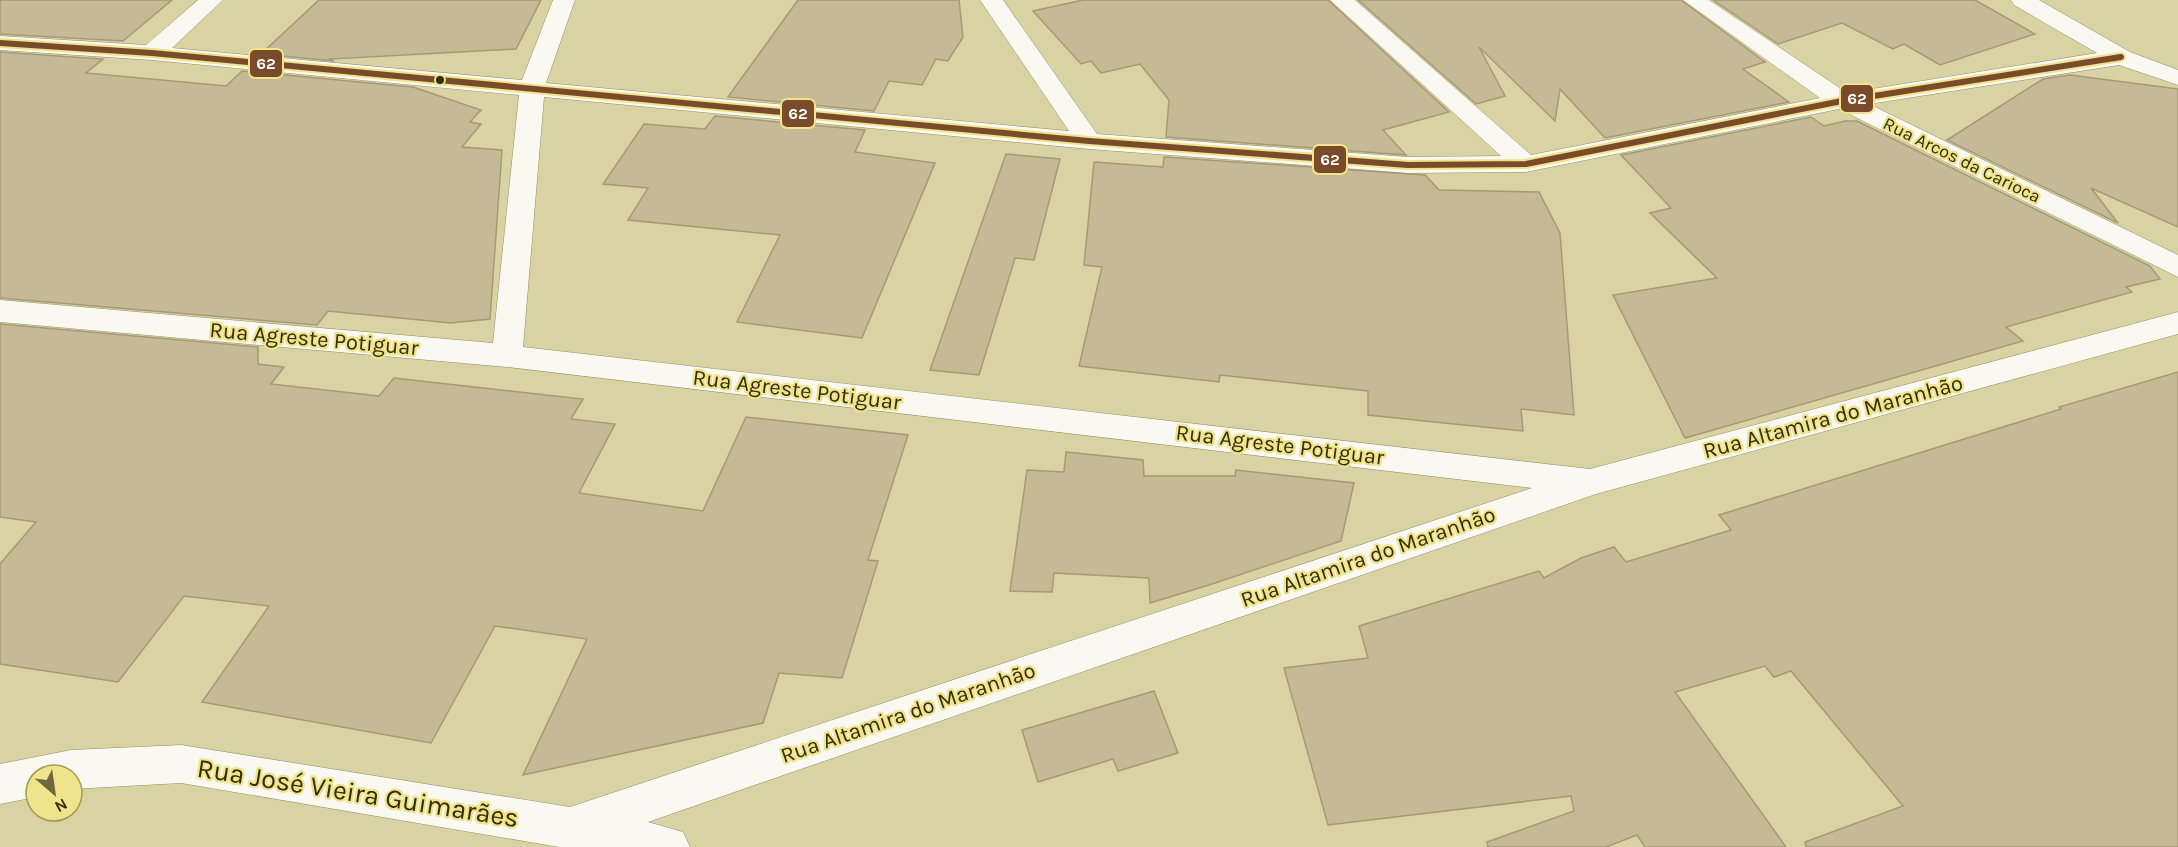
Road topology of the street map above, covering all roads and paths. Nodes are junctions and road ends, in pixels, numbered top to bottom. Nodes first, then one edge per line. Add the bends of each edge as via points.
1 (212, 0) edge
2 (564, 0) edge
3 (992, 0) edge
4 (1341, 0) edge
5 (1694, 0) edge
6 (2022, 0) edge
7 (0, 43) edge
8 (152, 53) junction
9 (2121, 57) junction
10 (2178, 78) edge
11 (532, 88) junction
12 (1842, 101) junction
13 (1089, 141) junction
14 (1526, 164) junction
15 (2178, 267) edge
16 (0, 311) edge
17 (2178, 323) edge
18 (507, 356) junction
19 (1593, 481) junction
20 (84, 769) edge
21 (24, 779) edge
22 (0, 783) edge
23 (570, 828) junction
24 (668, 847) edge

1 - 8 street
2 - 11 street
3 - 13 street
4 - 14 street
5 - 12 street, Rua Arcos da Carioca
6 - 9 street
7 - 8 street
8 - 11 street
9 - 10 street
9 - 12 street
11 - 13 street
11 - 18 street
12 - 14 street
12 - 15 street, Rua Arcos da Carioca
13 - 14 street via 1408,165
16 - 18 street, Rua Agreste Potiguar
17 - 19 street, Rua Altamira do Maranhão
18 - 19 street, Rua Agreste Potiguar
19 - 23 street, Rua Altamira do Maranhão
20 - 23 street, Rua José Vieira Guimarães via 181,764
21 - 22 street
23 - 24 street, Rua José Vieira Guimarães

